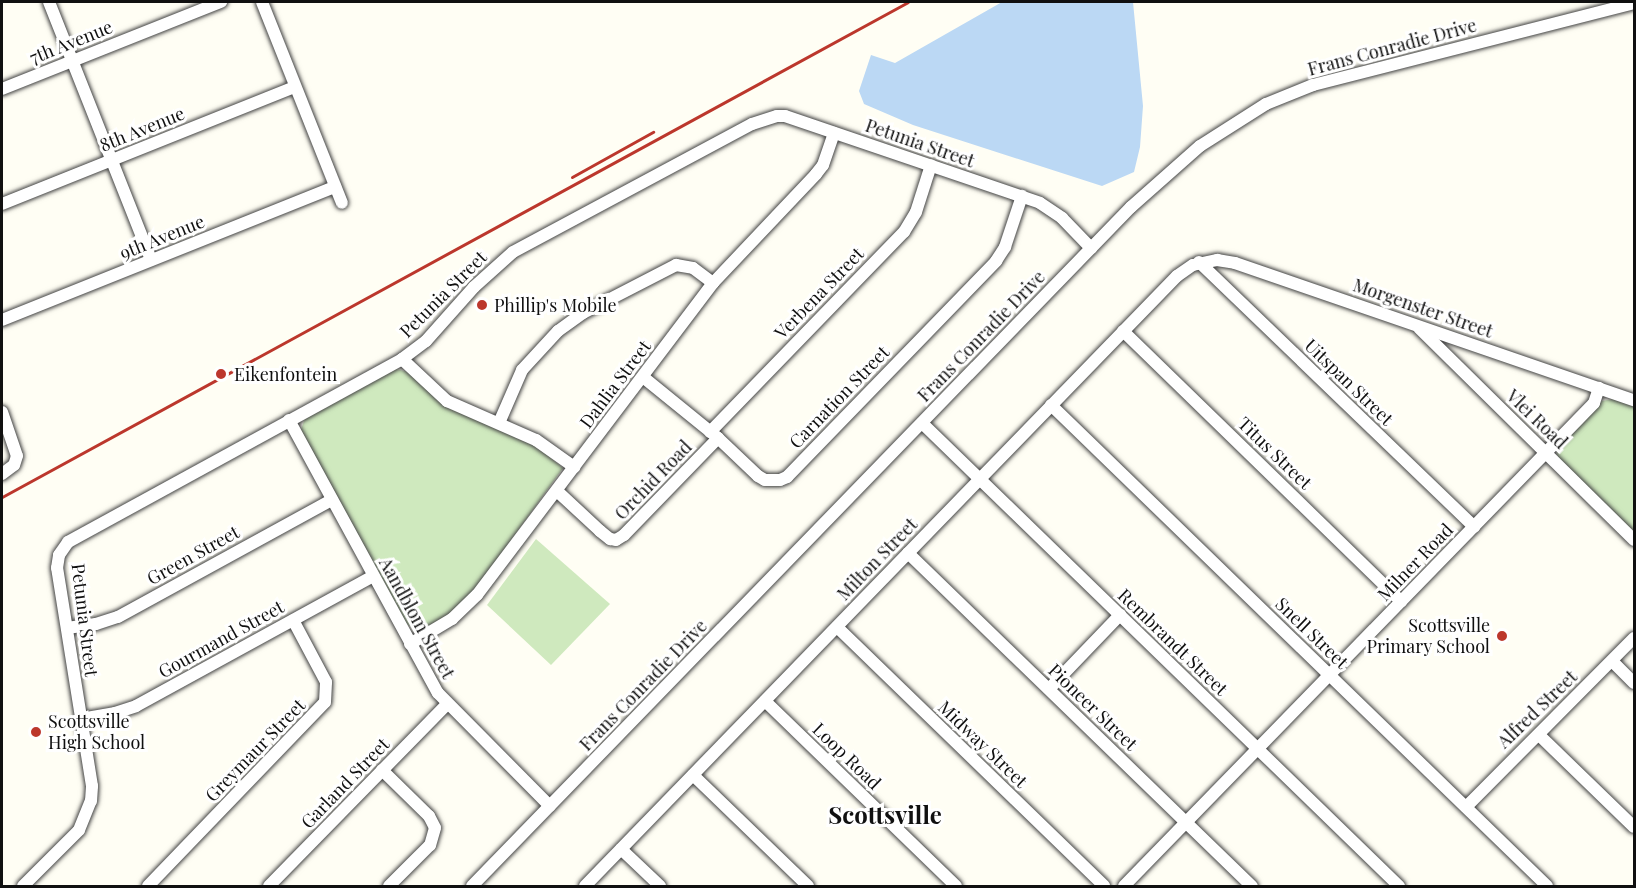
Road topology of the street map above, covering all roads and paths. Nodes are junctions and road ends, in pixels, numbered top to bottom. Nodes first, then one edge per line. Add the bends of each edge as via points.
1 (49, 2) edge
2 (221, 2) edge
3 (262, 2) edge
4 (1635, 3) edge
5 (73, 60) junction
6 (295, 87) junction
7 (2, 89) edge
8 (834, 133) junction
9 (111, 161) junction
10 (931, 165) junction
11 (335, 187) junction
12 (1022, 196) junction
13 (342, 203) dead end
14 (2, 204) edge
15 (1091, 248) junction
16 (151, 260) junction
17 (1199, 262) junction
18 (713, 283) junction
19 (2, 320) edge
20 (1415, 324) junction
21 (1123, 331) junction
22 (402, 359) junction
23 (643, 377) junction
24 (1599, 388) junction
25 (1635, 400) edge
26 (1051, 405) junction
27 (2, 412) edge
28 (289, 420) junction
29 (499, 423) junction
30 (922, 423) junction
31 (714, 435) junction
32 (1545, 453) junction
33 (574, 467) junction
34 (6, 471) edge
35 (980, 479) junction
36 (557, 491) junction
37 (332, 500) junction
38 (1474, 527) junction
39 (1635, 540) edge
40 (908, 553) junction
41 (374, 576) junction
42 (1401, 601) junction
43 (1120, 615) junction
44 (293, 620) junction
45 (837, 627) junction
46 (67, 628) junction
47 (1635, 638) edge
48 (410, 644) junction
49 (1612, 661) junction
50 (1329, 675) junction
51 (1635, 683) edge
52 (1049, 689) junction
53 (765, 701) junction
54 (447, 704) junction
55 (81, 719) junction
56 (1539, 735) junction
57 (1258, 749) junction
58 (382, 770) junction
59 (693, 775) junction
60 (550, 806) junction
61 (1466, 807) junction
62 (1186, 823) junction
63 (1635, 827) edge
64 (621, 849) junction
65 (23, 886) edge
66 (148, 886) edge
67 (269, 886) edge
68 (389, 886) edge
69 (472, 886) edge
70 (585, 886) edge
71 (660, 886) edge
72 (808, 886) edge
73 (956, 886) edge
74 (1104, 886) edge
75 (1124, 886) edge
76 (1252, 886) edge
77 (1399, 886) edge
78 (1548, 886) edge

1 - 5 street
2 - 5 street, 7th Avenue
3 - 6 street
4 - 15 street, Frans Conradie Drive via 1313,85 1266,104 1164,174
5 - 7 street, 7th Avenue
5 - 9 street
6 - 9 street, 8th Avenue
6 - 11 street
8 - 10 street, Petunia Street
8 - 18 street, Dahlia Street via 816,174
8 - 22 street, Petunia Street via 785,116 752,124 513,252 474,287 426,341
9 - 14 street, 8th Avenue
9 - 16 street
10 - 12 street, Petunia Street
10 - 31 street, Verbena Street via 916,212 904,232
11 - 13 street
11 - 16 street, 9th Avenue
12 - 15 street, Petunia Street via 1049,208
12 - 31 street, Carnation Street via 1005,247 996,261 787,477 765,480
15 - 30 street, Frans Conradie Drive
16 - 19 street, 9th Avenue
17 - 20 street, Morgenster Street via 1235,263
17 - 21 street, Milton Street via 1177,276
17 - 38 street, Uitspan Street
18 - 23 street, Dahlia Street
18 - 29 street via 693,268 676,265 575,318 522,370
20 - 24 street, Morgenster Street
20 - 32 street, Vlei Road
21 - 26 street, Milton Street
21 - 42 street, Titus Street
22 - 28 street, Petunia Street
22 - 29 street via 447,401
23 - 31 street, Carnation Street
23 - 33 street, Dahlia Street
24 - 25 street, Morgenster Street
24 - 32 street, Milner Road via 1594,403
26 - 35 street, Milton Street
26 - 50 street, Snell Street
27 - 34 street via 17,451 16,461
28 - 37 street, Aandblom Street
28 - 46 street, Petunia Street via 68,542 59,555 57,568
29 - 33 street via 536,440
30 - 35 street, Rembrandt Street
30 - 60 street, Frans Conradie Drive
31 - 36 street, Orchid Road via 624,536 616,540 600,531
32 - 38 street, Milner Road
32 - 39 street, Vlei Road
33 - 36 street, Dahlia Street
35 - 40 street, Milton Street
35 - 43 street, Rembrandt Street
36 - 48 street, Dahlia Street via 465,609
37 - 41 street, Aandblom Street
37 - 46 street, Green Street via 118,617
38 - 42 street, Milner Road
40 - 45 street, Milton Street
40 - 52 street, Pioneer Street
41 - 44 street, Gourmand Street
41 - 48 street, Aandblom Street
42 - 50 street, Milner Road
43 - 52 street
43 - 57 street, Rembrandt Street
44 - 55 street, Gourmand Street via 136,706
44 - 66 street, Greymaur Street via 326,682 325,702
45 - 53 street, Milton Street
45 - 74 street, Midway Street
46 - 55 street, Petunia Street
47 - 49 street, Alfred Street
48 - 54 street, Aandblom Street
49 - 51 street
49 - 56 street, Alfred Street
50 - 57 street, Milner Road
50 - 61 street, Snell Street
52 - 62 street, Pioneer Street
53 - 59 street, Milton Street
53 - 73 street, Loop Road
54 - 58 street, Garland Street
54 - 60 street, Aandblom Street
55 - 65 street, Petunia Street via 92,786 89,808 79,830
56 - 61 street, Alfred Street
56 - 63 street
57 - 62 street, Milner Road
57 - 77 street, Rembrandt Street
58 - 67 street, Garland Street
58 - 68 street via 429,816 435,828 430,845
59 - 64 street, Milton Street
59 - 72 street
60 - 69 street, Frans Conradie Drive
61 - 78 street, Snell Street
62 - 75 street, Milner Road
62 - 76 street, Pioneer Street
64 - 70 street, Milton Street
64 - 71 street

